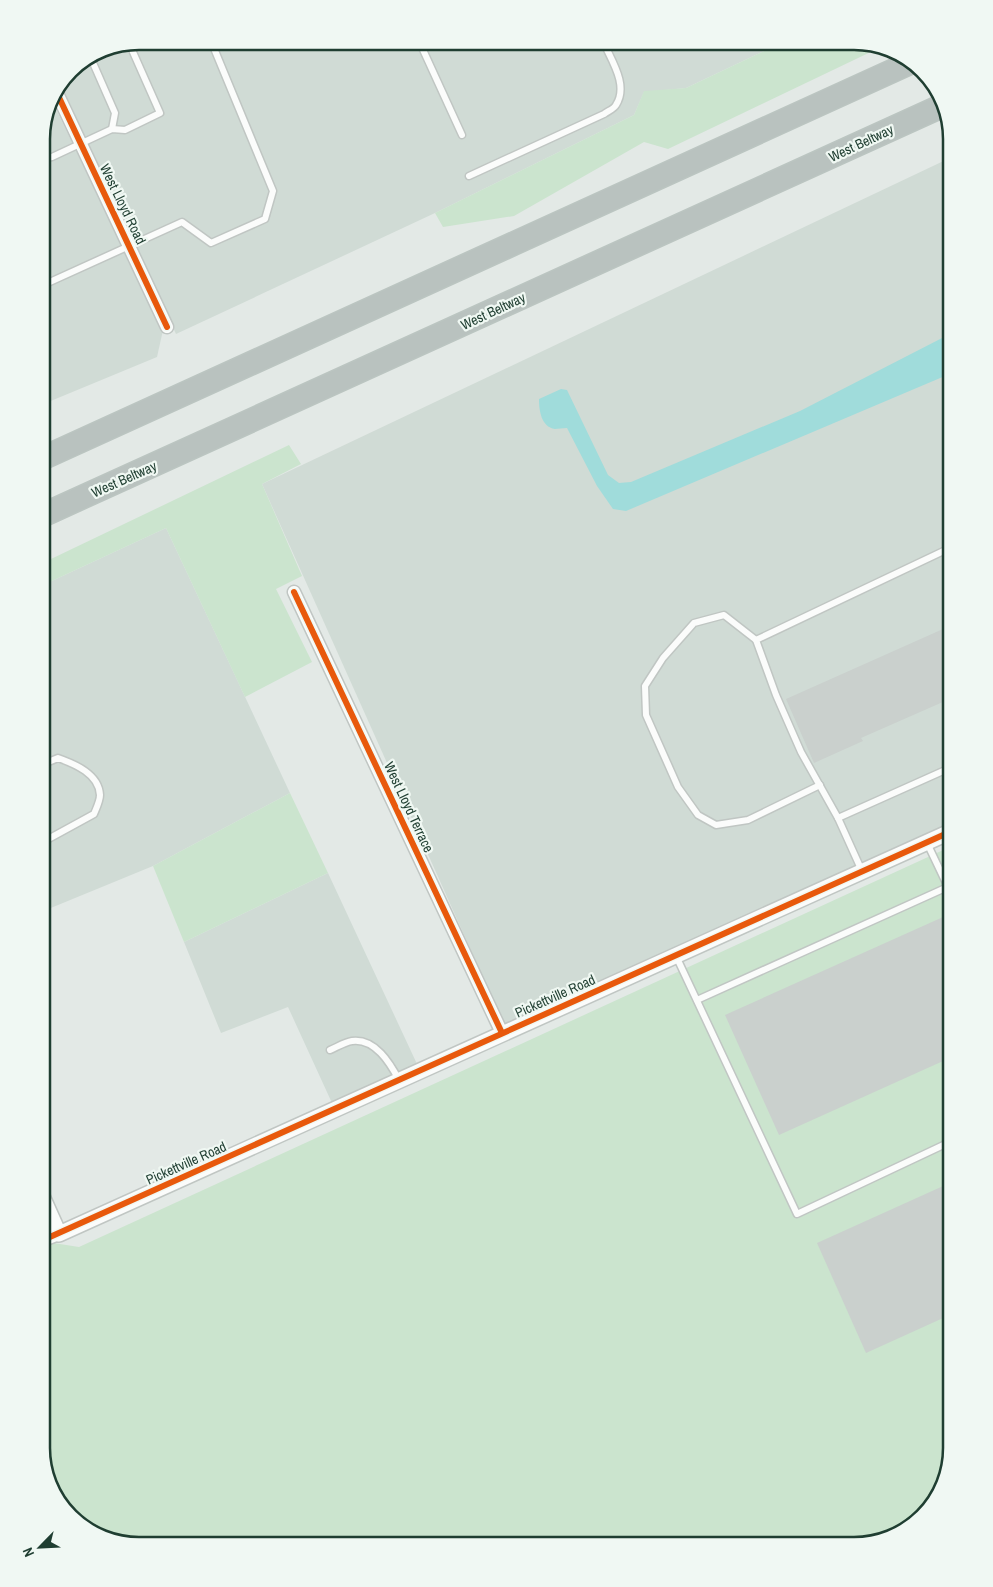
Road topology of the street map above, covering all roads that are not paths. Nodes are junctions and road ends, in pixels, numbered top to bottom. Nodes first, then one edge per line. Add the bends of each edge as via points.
1 (215, 50) edge
2 (423, 50) edge
3 (607, 50) edge
4 (132, 51) edge
5 (93, 63) edge
6 (904, 66) edge
7 (60, 99) edge
8 (937, 108) edge
9 (112, 129) junction
10 (462, 135) dead end
11 (80, 144) junction
12 (50, 157) edge
13 (469, 176) dead end
14 (130, 247) junction
15 (50, 282) edge
16 (168, 327) dead end
17 (50, 456) edge
18 (50, 512) edge
19 (943, 551) edge
20 (294, 592) dead end
21 (756, 640) junction
22 (50, 761) edge
23 (943, 771) edge
24 (820, 785) junction
25 (838, 818) junction
26 (943, 835) edge
27 (50, 838) edge
28 (927, 842) junction
29 (862, 872) junction
30 (943, 873) edge
31 (943, 889) edge
32 (676, 955) junction
33 (697, 1000) junction
34 (502, 1033) junction
35 (330, 1050) dead end
36 (399, 1080) junction
37 (943, 1145) edge
38 (50, 1214) edge
39 (59, 1234) junction
40 (50, 1238) edge

1 - 14 lane via 273,191 265,219 211,243 182,222
2 - 10 lane
3 - 13 lane via 619,77 621,94 616,106
4 - 9 lane via 160,113 125,130
5 - 9 lane via 115,113
6 - 17 highway
7 - 11 street, West Lloyd Road
8 - 18 highway, West Beltway
9 - 11 lane
11 - 12 lane
11 - 14 street, West Lloyd Road
14 - 15 lane
14 - 16 street, West Lloyd Road
19 - 21 lane
20 - 34 street, West Lloyd Terrace
21 - 24 lane via 786,719
21 - 24 lane via 724,615 694,623 663,658 645,686 646,715 678,787 698,815 716,825 748,820
22 - 27 lane via 58,758 76,764 95,779 100,796 94,814
23 - 25 lane
24 - 25 lane
25 - 29 lane
26 - 28 street, Pickettville Road
28 - 29 street, Pickettville Road
28 - 30 lane
29 - 32 street, Pickettville Road
31 - 33 lane
32 - 33 lane
32 - 34 street, Pickettville Road
33 - 37 lane via 798,1214
34 - 36 street, Pickettville Road
35 - 36 lane via 351,1041 360,1041 388,1061
36 - 39 street, Pickettville Road
38 - 39 street
39 - 40 street

